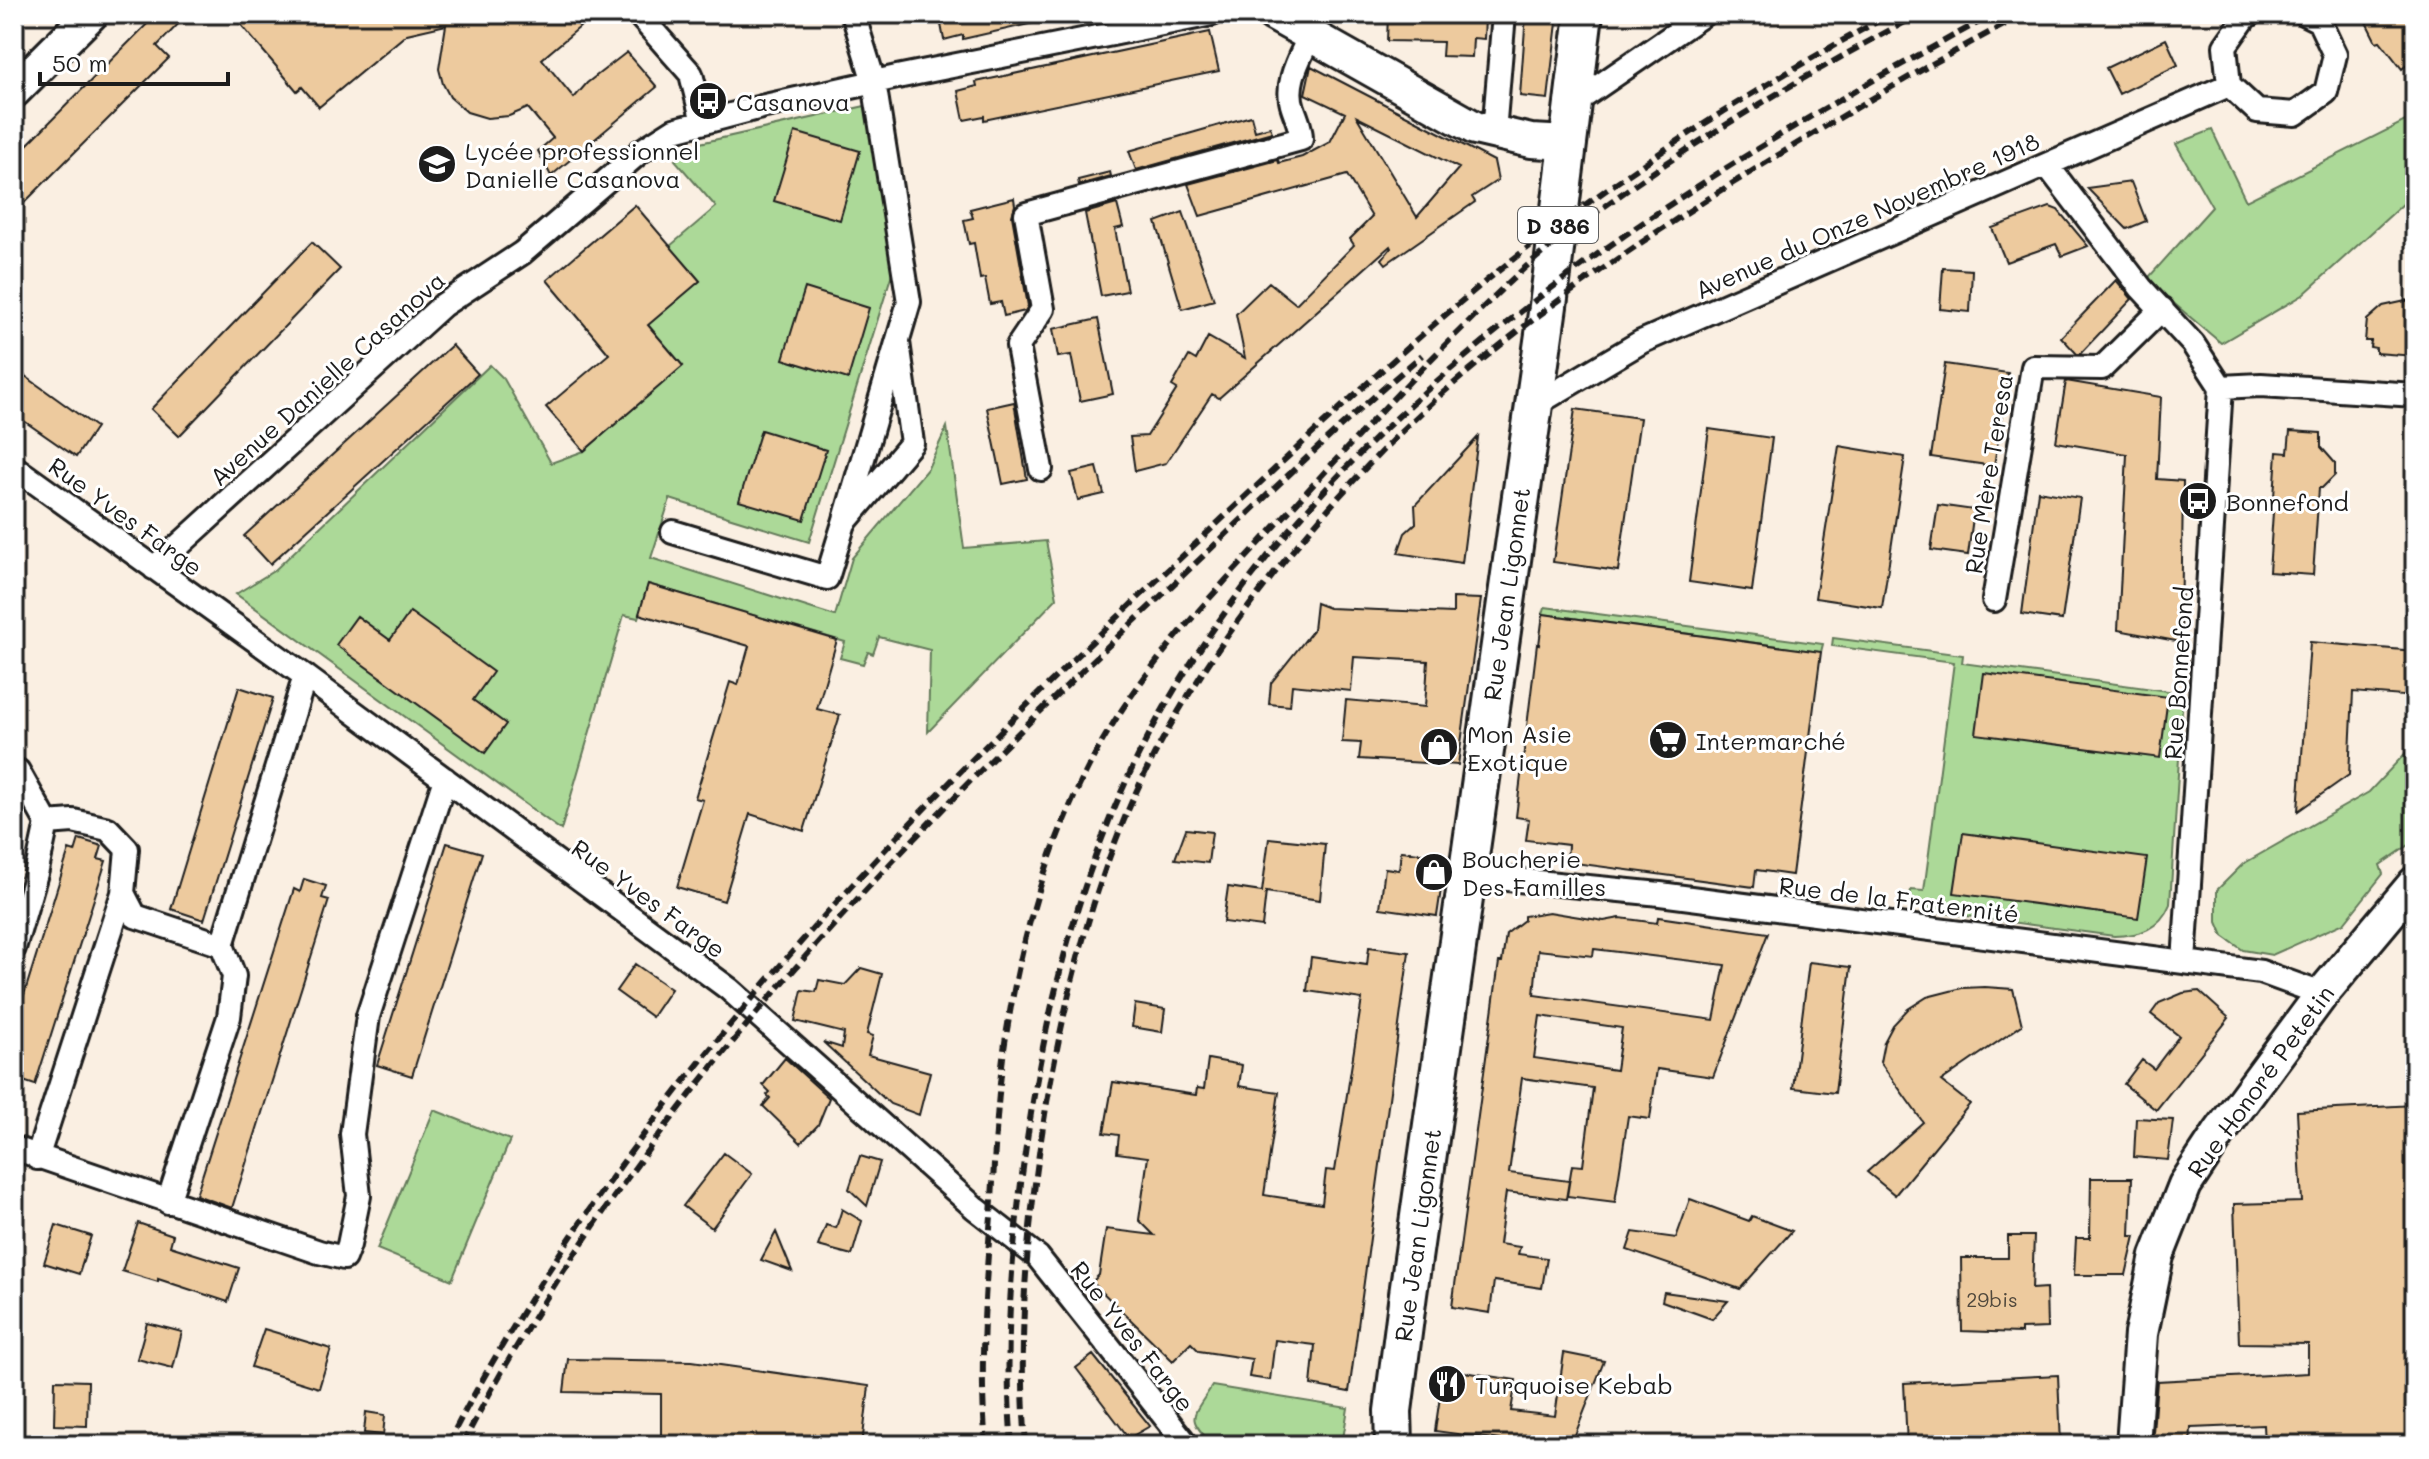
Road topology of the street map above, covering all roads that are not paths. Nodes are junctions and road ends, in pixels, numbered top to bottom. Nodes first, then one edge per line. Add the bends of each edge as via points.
1 (638, 14) edge
2 (853, 14) edge
3 (1212, 14) edge
4 (1273, 14) edge
5 (1504, 14) edge
6 (1584, 14) edge
7 (1704, 14) edge
8 (2251, 14) edge
9 (2305, 14) edge
10 (78, 18) edge
11 (1310, 35) junction
12 (874, 82) junction
13 (2229, 85) junction
14 (14, 91) edge
15 (1573, 104) junction
16 (703, 122) junction
17 (1494, 132) junction
18 (1569, 143) junction
19 (2047, 165) junction
20 (2162, 309) junction
21 (898, 342) junction
22 (2221, 387) junction
23 (2415, 395) edge
24 (1533, 406) junction
25 (14, 467) edge
26 (1041, 469) dead end
27 (844, 523) junction
28 (673, 532) dead end
29 (154, 568) junction
30 (1994, 600) dead end
31 (305, 676) junction
32 (18, 771) dead end
33 (445, 779) junction
34 (47, 823) junction
35 (1466, 875) junction
36 (2415, 883) edge
37 (123, 893) junction
38 (222, 945) junction
39 (14, 948) edge
40 (2184, 962) junction
41 (2322, 994) junction
42 (14, 1148) edge
43 (37, 1158) junction
44 (168, 1202) junction
45 (1393, 1428) edge
46 (1187, 1445) edge
47 (1380, 1445) edge
48 (2133, 1445) edge

1 - 16 street via 691,74
2 - 12 street
3 - 12 street, Avenue Danielle Casanova
4 - 11 street
5 - 17 street
6 - 15 main road, Rue Jean Ligonnet / D 386
7 - 15 street
8 - 13 street via 2225,46
9 - 13 street via 2319,21 2335,55 2326,92 2295,114 2257,111
10 - 14 street
11 - 17 street via 1475,128
11 - 26 street via 1289,91 1301,139 1026,214 1043,309 1018,346
12 - 16 street, Avenue Danielle Casanova
12 - 21 street via 909,302
13 - 19 street, Avenue du Onze Novembre 1918
15 - 18 main road, Rue Jean Ligonnet / D 386
16 - 29 street, Avenue Danielle Casanova via 674,130 641,151 522,253 445,303
17 - 18 street
18 - 24 main road, Rue Jean Ligonnet / D 386
19 - 20 street
19 - 24 street, Avenue du Onze Novembre 1918 via 1641,342
20 - 22 street
20 - 30 street, Rue Mère Teresa via 2102,368 2033,367
21 - 27 street
21 - 27 street via 912,443
22 - 23 street
22 - 40 street, Rue Bonnefond
24 - 35 main road, Rue Jean Ligonnet / D 386
25 - 29 street, Rue Yves Farge
27 - 28 street via 827,578
29 - 31 street, Rue Yves Farge
31 - 33 street, Rue Yves Farge
31 - 38 street
32 - 34 street
33 - 44 street via 368,1016 352,1134 359,1196 344,1258
33 - 46 street, Rue Yves Farge via 729,989 975,1208 1038,1257
34 - 37 street via 73,821 108,829 127,849
34 - 39 street
35 - 40 street, Rue de la Fraternité via 1660,894
35 - 45 main road, Rue Jean Ligonnet / D 386
36 - 41 street, Rue Honoré Petetin
37 - 38 street via 135,916
37 - 43 street
38 - 44 street via 234,976 229,1017
40 - 41 street, Rue de la Fraternité via 2261,972
41 - 48 street, Rue Honoré Petetin via 2185,1185 2157,1256 2144,1319
42 - 43 street
43 - 44 street
45 - 47 main road, Rue Jean Ligonnet / D 386

